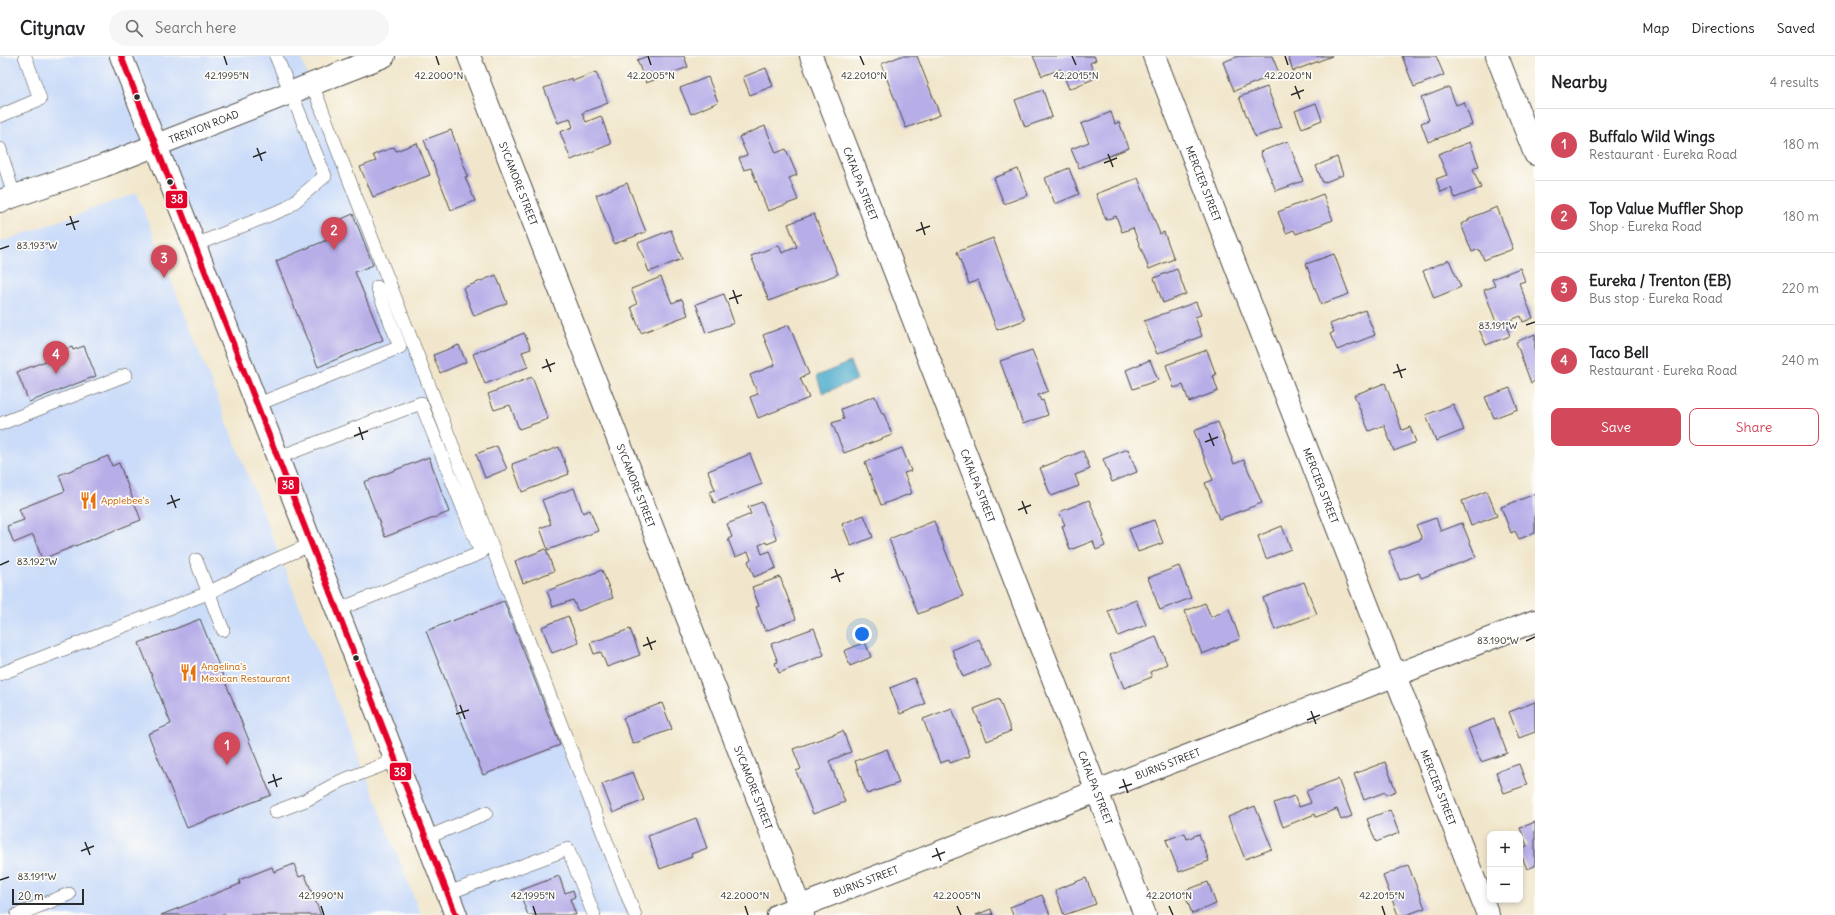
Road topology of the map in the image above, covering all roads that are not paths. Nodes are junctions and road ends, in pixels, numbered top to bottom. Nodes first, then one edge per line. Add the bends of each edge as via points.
1 (25, 56) edge
2 (121, 56) edge
3 (276, 56) edge
4 (384, 56) edge
5 (469, 56) edge
6 (812, 56) edge
7 (1154, 56) edge
8 (1497, 56) edge
9 (312, 84) junction
10 (290, 92) junction
11 (0, 116) edge
12 (156, 145) junction
13 (0, 149) edge
14 (1535, 154) edge
15 (7, 198) edge
16 (195, 245) junction
17 (377, 287) dead end
18 (126, 376) dead end
19 (256, 405) junction
20 (0, 414) edge
21 (13, 419) junction
22 (0, 424) edge
23 (277, 458) junction
24 (312, 544) junction
25 (196, 560) dead end
26 (208, 593) junction
27 (337, 610) junction
28 (1535, 621) edge
29 (223, 630) dead end
30 (0, 674) edge
31 (1395, 675) junction
32 (396, 760) junction
33 (1098, 791) junction
34 (275, 812) dead end
35 (486, 813) dead end
36 (426, 838) junction
37 (448, 893) junction
38 (69, 894) dead end
39 (802, 911) edge
40 (16, 915) edge
41 (456, 915) edge
42 (594, 915) edge
43 (635, 915) edge
44 (778, 915) edge
45 (1146, 915) edge
46 (1488, 915) edge

1 - 11 lane via 40,99
2 - 12 street
3 - 10 lane
4 - 9 street, TRENTON ROAD
5 - 39 street, SYCAMORE STREET
6 - 33 street, CATALPA STREET
7 - 31 street, MERCIER STREET
8 - 14 street
9 - 10 street, TRENTON ROAD
9 - 43 lane
10 - 12 street, TRENTON ROAD
10 - 16 lane via 325,176 287,208
12 - 15 street, TRENTON ROAD via 103,166
12 - 16 street
13 - 15 lane
16 - 19 street
17 - 19 lane via 400,347
18 - 21 lane
19 - 23 street
20 - 21 lane
21 - 22 lane
23 - 24 street
23 - 27 lane via 421,403 475,539 480,553
24 - 26 lane
24 - 27 street
25 - 26 lane
26 - 29 lane
26 - 30 lane
27 - 32 street
28 - 31 street, BURNS STREET
31 - 33 street, BURNS STREET
31 - 46 street, MERCIER STREET
32 - 34 lane via 341,781 306,800
32 - 36 street
33 - 39 street, BURNS STREET
33 - 45 street, CATALPA STREET
35 - 36 lane
36 - 37 street
37 - 41 street
37 - 42 lane via 568,849
38 - 40 lane
39 - 44 street, BURNS STREET

